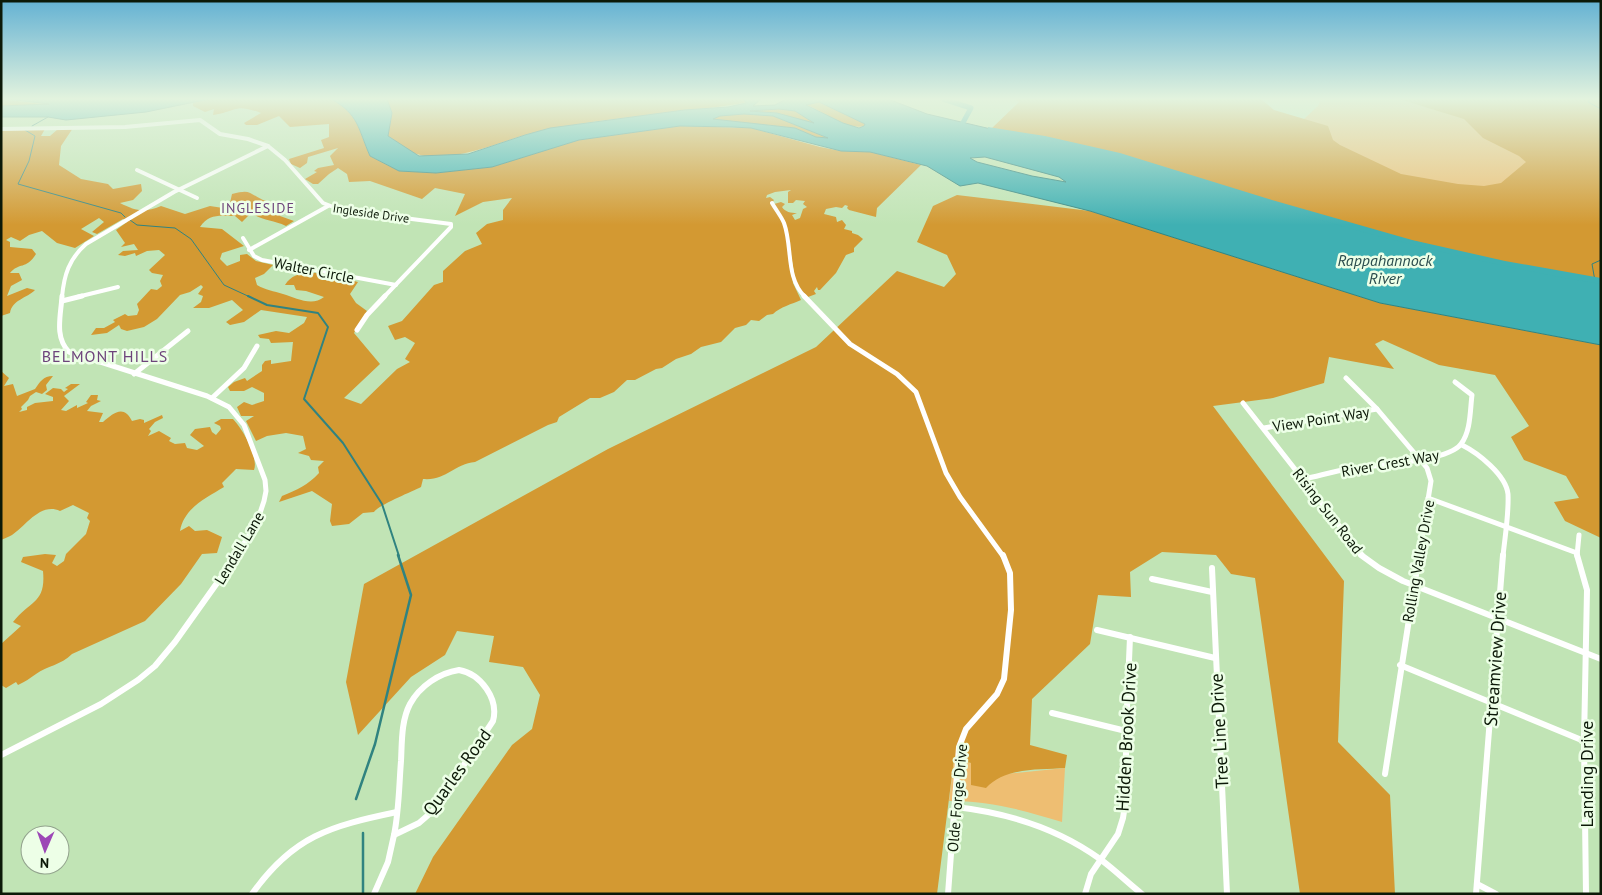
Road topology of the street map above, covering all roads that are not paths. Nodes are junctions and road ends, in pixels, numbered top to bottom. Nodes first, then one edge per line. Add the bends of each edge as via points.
1 (258, 141) edge
2 (268, 146) junction
3 (137, 170) dead end
4 (178, 189) junction
5 (197, 198) dead end
6 (772, 203) dead end
7 (328, 206) junction
8 (243, 238) dead end
9 (249, 250) junction
10 (396, 285) junction
11 (118, 288) dead end
12 (62, 301) junction
13 (358, 330) dead end
14 (188, 331) dead end
15 (257, 346) dead end
16 (134, 374) junction
17 (1346, 378) dead end
18 (1455, 382) dead end
19 (212, 398) junction
20 (1243, 403) dead end
21 (1377, 409) junction
22 (1264, 428) junction
23 (1462, 445) junction
24 (1420, 460) junction
25 (1304, 479) junction
26 (1428, 498) junction
27 (1506, 527) junction
28 (1579, 535) dead end
29 (1578, 553) junction
30 (1212, 568) dead end
31 (1152, 579) dead end
32 (1415, 586) junction
33 (1212, 592) junction
34 (1499, 620) junction
35 (1098, 630) dead end
36 (1130, 638) junction
37 (1587, 654) junction
38 (1215, 658) junction
39 (1601, 659) edge
40 (1400, 665) junction
41 (1492, 704) junction
42 (1052, 713) dead end
43 (1126, 731) junction
44 (1584, 741) junction
45 (1, 755) edge
46 (1385, 774) dead end
47 (956, 806) junction
48 (397, 812) junction
49 (394, 835) junction
50 (1100, 860) junction
51 (1477, 884) junction
52 (252, 894) edge
53 (374, 894) edge
54 (948, 894) edge
55 (1085, 894) edge
56 (1142, 894) edge
57 (1227, 894) edge
58 (1476, 894) edge
59 (1496, 894) edge
60 (1586, 894) edge

1 - 2 street, Ingleside Drive
2 - 4 street, Lendall Lane
2 - 7 street, Ingleside Drive
3 - 4 street
4 - 5 street
4 - 12 street, Lendall Lane via 78,252 67,269
6 - 47 street, Olde Forge Drive via 784,224 795,285 804,299 850,344 897,374 916,392 937,453 953,487 993,538 1008,565 1012,592 1004,679 961,739 956,770
7 - 9 street
7 - 10 street, Ingleside Drive via 451,224
8 - 9 street
9 - 10 street, Walter Circle via 262,260
10 - 13 street, Ingleside Drive via 367,315
11 - 12 street
12 - 16 street, Lendall Lane via 59,332 65,350
14 - 16 street
15 - 19 street via 241,371
16 - 19 street, Lendall Lane
17 - 21 street, Rolling Valley Drive
18 - 23 street via 1472,395
19 - 45 street, Lendall Lane via 234,412 244,425 265,480 266,499 248,539 169,651 148,672 106,700
20 - 22 street, Rising Sun Road
21 - 22 street, View Point Way
21 - 24 street, Rolling Valley Drive
22 - 25 street, Rising Sun Road
23 - 24 street, River Crest Way via 1457,450
23 - 27 street, Streamview Drive via 1474,450 1504,482 1508,493
24 - 25 street, River Crest Way
24 - 26 street, Rolling Valley Drive via 1431,481
25 - 32 street, Rising Sun Road via 1359,553
26 - 27 street
26 - 32 street, Rolling Valley Drive
27 - 29 street
27 - 34 street, Streamview Drive
28 - 29 street, Landing Drive
29 - 37 street, Landing Drive via 1587,590
30 - 33 street, Tree Line Drive
31 - 33 street
32 - 34 street, Rising Sun Road
32 - 40 street, Rolling Valley Drive
33 - 38 street, Tree Line Drive
34 - 37 street, Rising Sun Road
34 - 41 street, Streamview Drive
35 - 36 street
36 - 38 street
36 - 43 street, Hidden Brook Drive
37 - 39 street, Rising Sun Road
37 - 44 street, Landing Drive
38 - 57 street, Tree Line Drive
40 - 41 street
40 - 46 street, Rolling Valley Drive
41 - 44 street
41 - 51 street, Streamview Drive
42 - 43 street
43 - 50 street, Hidden Brook Drive via 1123,818 1118,834
44 - 60 street, Landing Drive
47 - 50 street via 1042,826
47 - 54 street, Olde Forge Drive
48 - 49 street, Quarles Road
48 - 49 street, Quarles Road via 404,719 411,703 436,678 457,671 477,677 496,707 493,721 434,810 425,819
48 - 52 street via 330,828 305,840 278,861
49 - 53 street, Quarles Road via 387,864
50 - 55 street, Hidden Brook Drive via 1090,874
50 - 56 street
51 - 58 street, Streamview Drive
51 - 59 street

